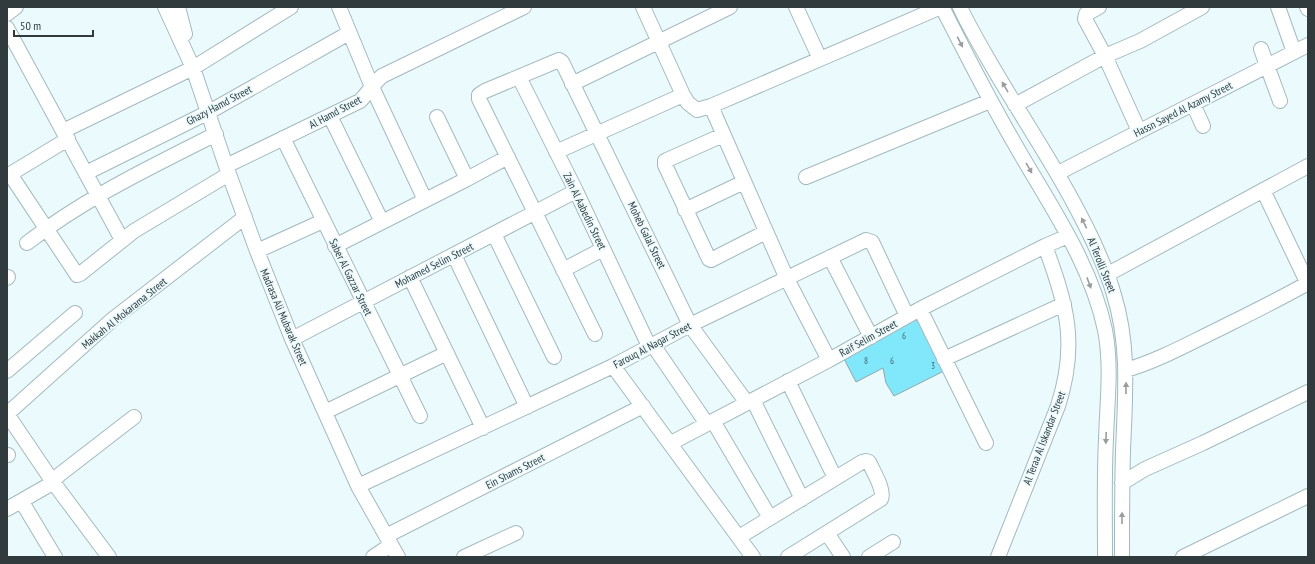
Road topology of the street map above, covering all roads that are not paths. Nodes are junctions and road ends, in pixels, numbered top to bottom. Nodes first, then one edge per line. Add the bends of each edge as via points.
1 (16, 7) edge
2 (165, 7) edge
3 (178, 7) edge
4 (291, 7) edge
5 (339, 7) edge
6 (643, 7) edge
7 (730, 7) edge
8 (796, 7) edge
9 (941, 7) edge
10 (960, 7) edge
11 (1099, 7) edge
12 (1202, 7) edge
13 (1278, 7) edge
14 (514, 9) edge
15 (7, 14) edge
16 (7, 28) edge
17 (349, 33) junction
18 (659, 42) junction
19 (1308, 45) edge
20 (1261, 49) dead end
21 (1294, 52) junction
22 (1105, 56) junction
23 (820, 58) junction
24 (1267, 66) junction
25 (193, 68) junction
26 (519, 77) junction
27 (572, 84) junction
28 (372, 87) junction
29 (684, 95) junction
30 (990, 101) junction
31 (1280, 101) dead end
32 (1015, 104) junction
33 (1193, 104) junction
34 (711, 106) junction
35 (209, 112) junction
36 (330, 116) junction
37 (437, 118) dead end
38 (1203, 126) dead end
39 (1139, 132) junction
40 (216, 134) junction
41 (598, 134) junction
42 (65, 135) junction
43 (723, 135) junction
44 (1035, 136) junction
45 (283, 138) junction
46 (1015, 145) junction
47 (556, 152) junction
48 (508, 157) junction
49 (1308, 166) edge
50 (228, 170) junction
51 (86, 173) junction
52 (1058, 173) junction
53 (8, 175) edge
54 (806, 177) dead end
55 (467, 179) junction
56 (744, 182) junction
57 (1264, 190) junction
58 (576, 191) junction
59 (98, 195) junction
60 (425, 200) junction
61 (685, 210) junction
62 (536, 212) junction
63 (245, 217) junction
64 (323, 222) junction
65 (382, 222) junction
66 (46, 228) junction
67 (766, 232) junction
68 (494, 234) junction
69 (1068, 236) junction
70 (122, 240) junction
71 (26, 243) dead end
72 (335, 246) junction
73 (1045, 246) junction
74 (603, 250) junction
75 (257, 251) junction
76 (454, 255) junction
77 (830, 257) junction
78 (563, 270) junction
79 (1108, 274) junction
80 (410, 277) junction
81 (787, 279) junction
82 (1308, 283) edge
83 (363, 302) junction
84 (1064, 304) junction
85 (920, 309) junction
86 (75, 313) dead end
87 (907, 316) junction
88 (690, 324) junction
89 (595, 334) dead end
90 (870, 337) junction
91 (292, 339) junction
92 (651, 346) junction
93 (447, 353) junction
94 (554, 356) dead end
95 (944, 359) junction
96 (829, 360) junction
97 (612, 366) junction
98 (1126, 370) junction
99 (7, 371) edge
100 (400, 376) junction
101 (788, 382) junction
102 (1308, 392) edge
103 (750, 401) junction
104 (643, 406) junction
105 (527, 407) junction
106 (325, 412) junction
107 (7, 414) edge
108 (420, 416) dead end
109 (134, 417) dead end
110 (710, 422) junction
111 (483, 428) junction
112 (670, 443) junction
113 (986, 443) dead end
114 (835, 478) junction
115 (53, 482) junction
116 (1122, 483) junction
117 (358, 486) junction
118 (1308, 496) edge
119 (802, 499) junction
120 (22, 502) junction
121 (7, 509) edge
122 (770, 518) junction
123 (516, 533) dead end
124 (827, 533) junction
125 (738, 537) junction
126 (389, 541) junction
127 (893, 542) dead end
128 (1197, 554) edge
129 (55, 557) edge
130 (109, 557) edge
131 (374, 557) edge
132 (398, 557) edge
133 (464, 557) edge
134 (754, 557) edge
135 (788, 557) edge
136 (842, 557) edge
137 (869, 557) edge
138 (998, 557) edge
139 (1105, 557) edge
140 (1122, 557) edge
141 (1183, 557) edge

1 - 15 street
2 - 25 street, Madrasa Ali Mubarak Street
3 - 25 street, Madrasa Ali Mubarak Street
4 - 25 street
5 - 17 street
6 - 18 street
7 - 18 street
8 - 23 street
9 - 23 street
9 -> 30 street, Al Terolli Street
32 -> 10 street, Al Terolli Street via 969,27
11 - 22 street via 1086,14 1085,19
12 - 22 street via 1140,41
13 - 21 street
14 - 28 street, Al Hamd Street via 382,76
16 - 42 street
17 - 28 street
17 - 35 street, Ghazy Hamd Street
18 - 27 street
18 - 29 street
19 - 21 street, Hassn Sayed Al Azamy Street
20 - 24 street
21 - 24 street, Hassn Sayed Al Azamy Street
22 - 32 street
22 - 39 street
23 - 34 street
24 - 31 street
24 - 33 street, Hassn Sayed Al Azamy Street
25 - 35 street, Madrasa Ali Mubarak Street
25 - 42 street
26 - 27 street, Moheb Galal Street via 559,60
26 - 47 street, Zain Al Aabedin Street
26 - 48 street via 485,91 478,97
27 - 41 street, Moheb Galal Street
28 - 36 street, Al Hamd Street via 360,101
28 - 60 street
29 - 34 street via 688,103 697,110
29 - 41 street
30 - 46 street, Al Terolli Street
30 - 54 street
32 - 44 street, Al Terolli Street
33 - 38 street
33 - 39 street, Hassn Sayed Al Azamy Street
34 - 43 street
35 - 40 street, Madrasa Ali Mubarak Street
35 - 51 street, Ghazy Hamd Street
36 - 45 street, Al Hamd Street
36 - 65 street
37 - 55 street
39 - 52 street, Hassn Sayed Al Azamy Street
40 - 50 street, Madrasa Ali Mubarak Street
40 - 59 street
41 - 47 street
41 - 88 street, Moheb Galal Street
42 - 51 street
42 - 53 street
43 - 56 street
43 - 61 street via 665,161 664,165
44 - 46 street
44 - 52 street, Al Terolli Street
45 - 50 street, Al Hamd Street
45 - 64 street, Saber Al Gazzar Street
46 -> 69 street, Al Terolli Street
47 - 58 street, Zain Al Aabedin Street
48 - 55 street
48 - 62 street
49 - 57 street
50 - 63 street, Madrasa Ali Mubarak Street
50 - 70 street, Al Hamd Street
51 - 59 street
79 -> 52 street, Al Terolli Street
53 - 66 street
55 - 60 street
56 - 61 street
56 - 67 street
57 - 79 street
57 - 82 street
58 - 62 street, Mohamed Selim Street
58 - 74 street, Zain Al Aabedin Street
59 - 66 street
59 - 70 street
60 - 65 street
61 - 67 street via 711,260
62 - 68 street, Mohamed Selim Street
62 - 78 street
63 - 75 street, Madrasa Ali Mubarak Street
63 - 107 street, Makkah Al Mokarama Street via 113,319
64 - 72 street, Saber Al Gazzar Street
64 - 75 street
65 - 72 street
66 - 70 street, Al Hamd Street via 77,275
66 - 71 street
67 - 81 street
68 - 76 street, Mohamed Selim Street
68 - 94 street
69 - 73 street, Raif Selim Street
69 -> 139 street, Al Terolli Street via 1095,297 1108,346
72 - 83 street, Saber Al Gazzar Street
73 - 84 street, Al Teraa Al Iskandar Street
73 - 85 street, Raif Selim Street
74 - 78 street
74 - 92 street, Zain Al Aabedin Street
75 - 91 street, Madrasa Ali Mubarak Street
76 - 80 street, Mohamed Selim Street
76 - 105 street
77 - 81 street, Farouq Al Nagar Street
77 - 87 street, Farouq Al Nagar Street via 864,241 872,242
77 - 90 street
78 - 89 street
79 - 98 street, Al Terolli Street via 1123,332
80 - 83 street, Mohamed Selim Street
80 - 93 street
81 - 88 street, Farouq Al Nagar Street
81 - 96 street
82 - 98 street via 1167,355
83 - 91 street, Mohamed Selim Street
83 - 100 street, Saber Al Gazzar Street
84 - 95 street
84 - 138 street, Al Teraa Al Iskandar Street via 1069,345 1064,386
85 - 87 street, Raif Selim Street
85 - 95 street
86 - 99 street
87 - 90 street, Raif Selim Street
88 - 92 street, Farouq Al Nagar Street
88 - 103 street, Moheb Galal Street
90 - 96 street, Raif Selim Street
91 - 106 street, Madrasa Ali Mubarak Street
92 - 97 street, Farouq Al Nagar Street
92 - 110 street, Zain Al Aabedin Street
93 - 100 street
93 - 111 street
95 - 113 street
96 - 101 street, Raif Selim Street
97 - 104 street
97 - 105 street, Farouq Al Nagar Street
116 -> 98 street, Al Terolli Street
100 - 106 street
100 - 108 street, Saber Al Gazzar Street
101 - 103 street, Raif Selim Street
101 - 114 street
102 - 116 street via 1145,469
103 - 110 street, Raif Selim Street
103 - 119 street, Moheb Galal Street
104 - 112 street
104 - 126 street, Ein Shams Street
105 - 111 street, Farouq Al Nagar Street
106 - 117 street, Madrasa Ali Mubarak Street
107 - 115 street
109 - 115 street
110 - 112 street, Raif Selim Street
110 - 122 street, Zain Al Aabedin Street
111 - 117 street, Farouq Al Nagar Street
112 - 125 street
114 - 119 street
114 - 124 street via 868,461 883,493 878,502
115 - 120 street
115 - 130 street
140 -> 116 street, Al Terolli Street
117 - 126 street, Madrasa Ali Mubarak Street
118 - 128 street
119 - 122 street
120 - 121 street
120 - 129 street
122 - 125 street
123 - 133 street
124 - 135 street
124 - 136 street
125 - 134 street
126 - 131 street, Ein Shams Street
126 - 132 street, Madrasa Ali Mubarak Street
127 - 137 street
128 - 141 street

